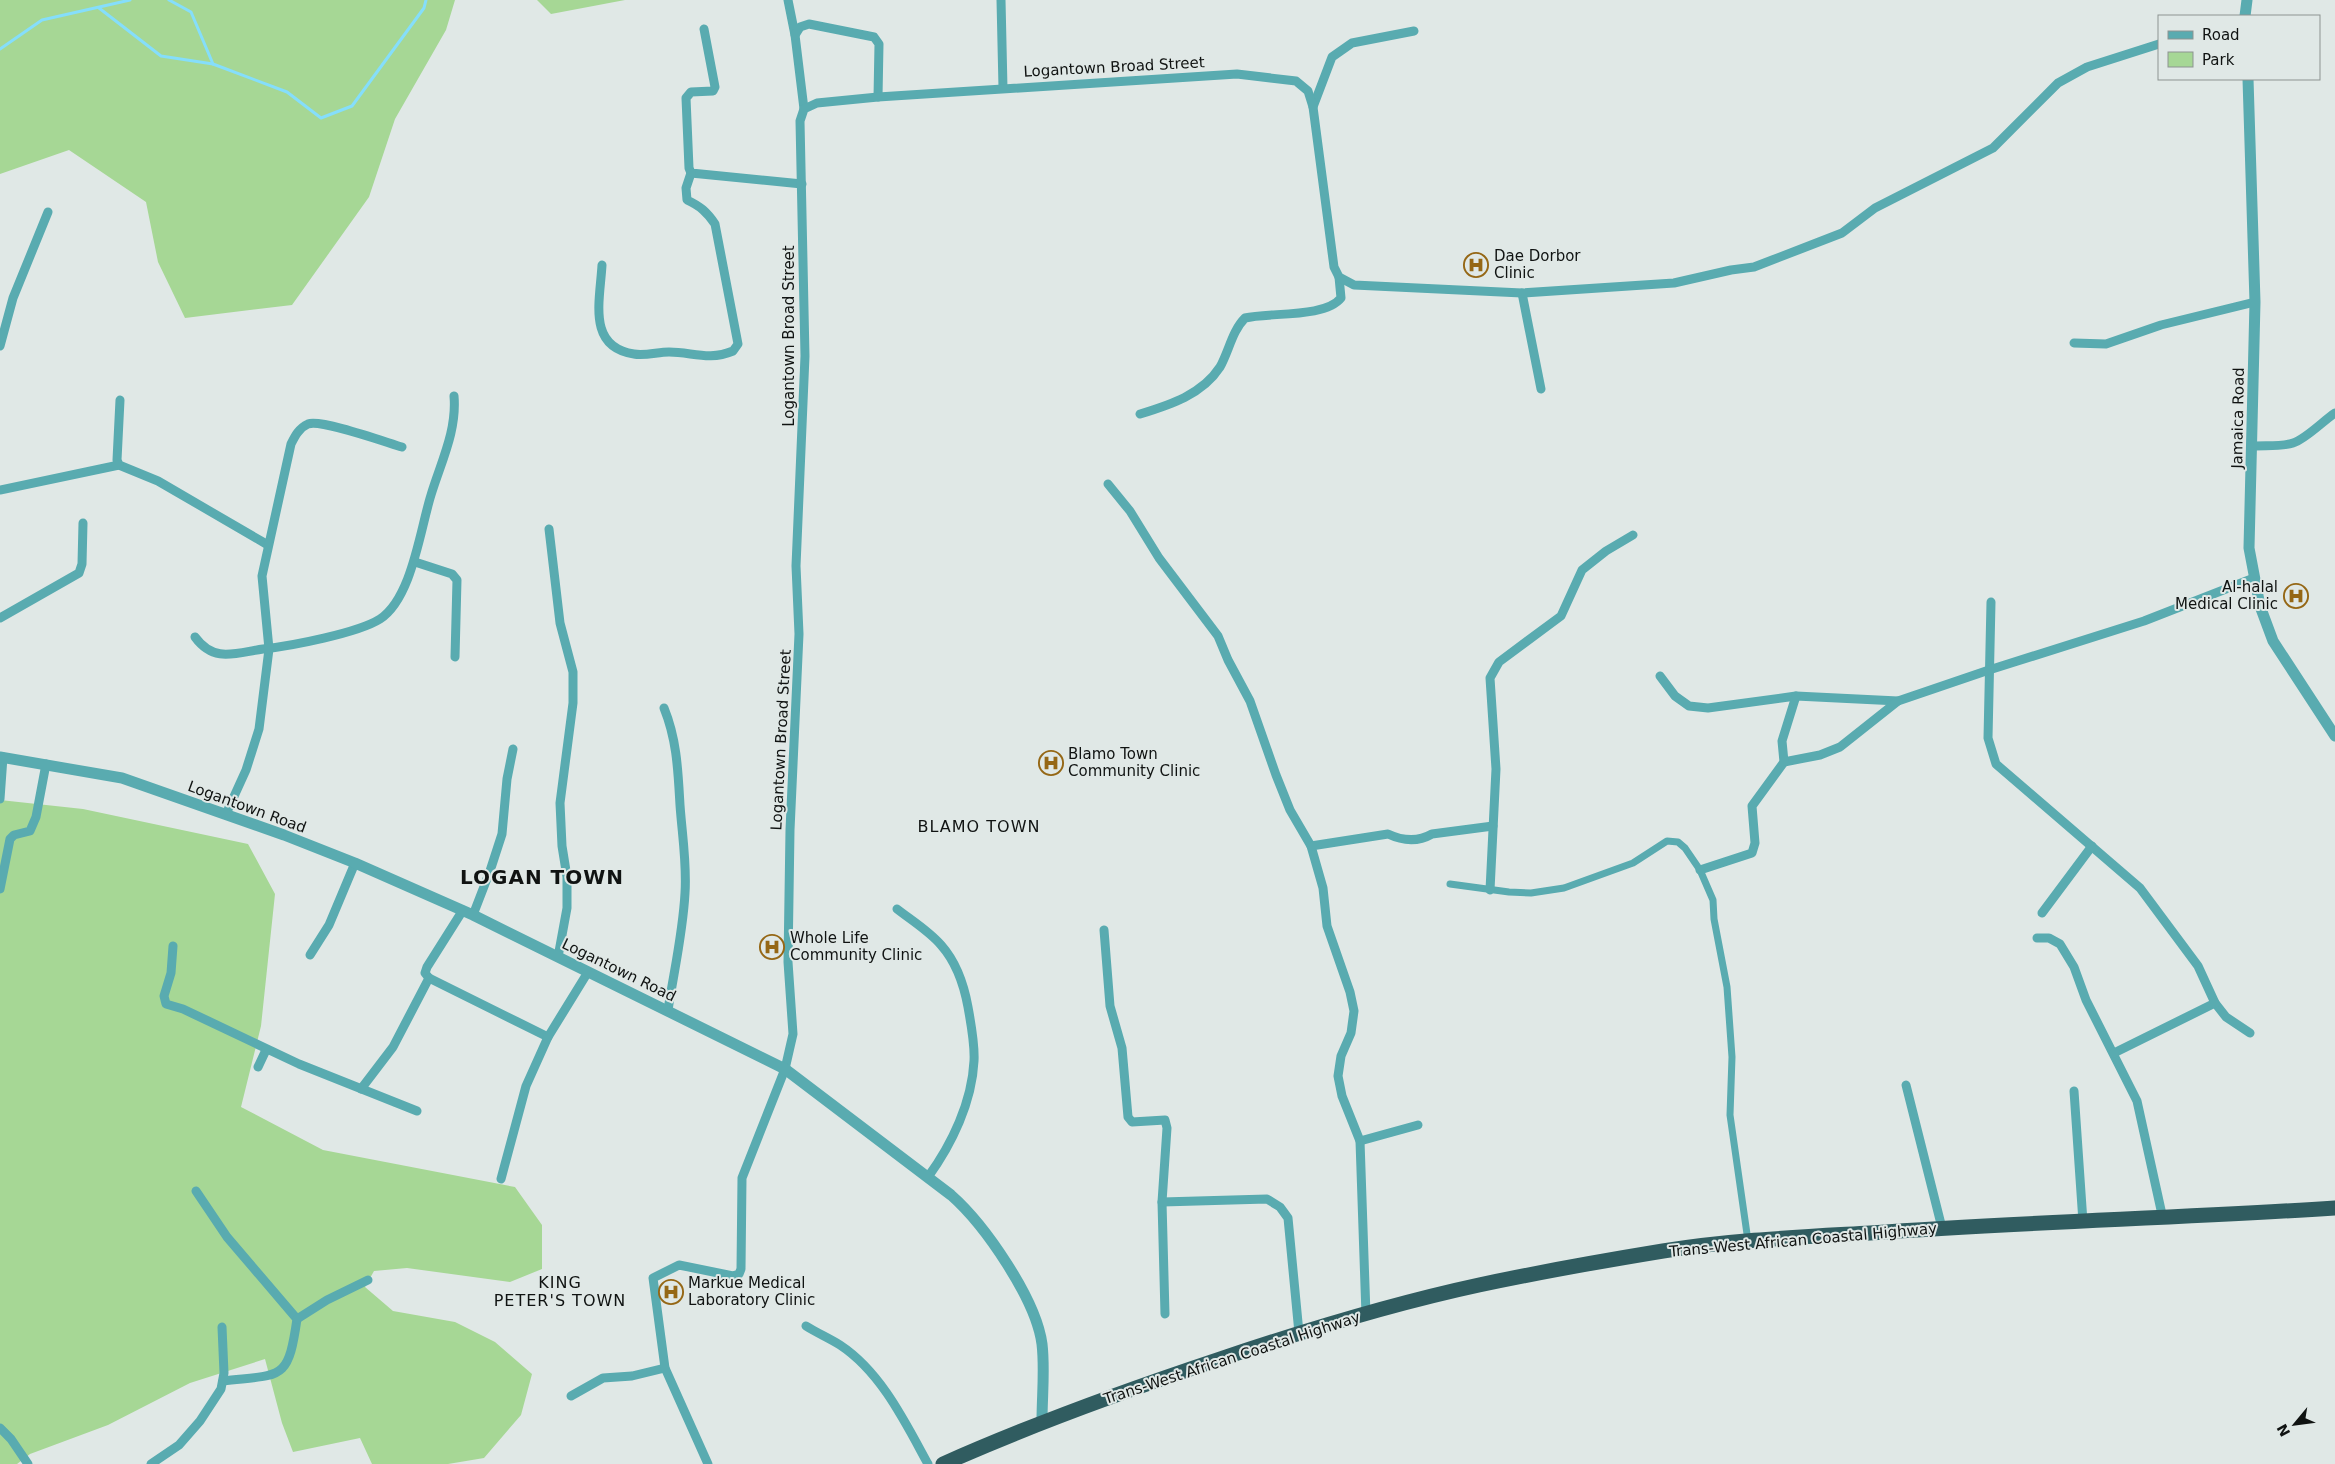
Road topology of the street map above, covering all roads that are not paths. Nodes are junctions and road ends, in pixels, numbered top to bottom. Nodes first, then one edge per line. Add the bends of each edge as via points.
1 (788, 0) edge
2 (1000, 0) edge
3 (2247, 0) edge
4 (2245, 15) edge
5 (704, 29) dead end
6 (1414, 31) dead end
7 (795, 35) junction
8 (2158, 44) edge
9 (2248, 80) edge
10 (1003, 88) junction
11 (878, 97) junction
12 (1313, 107) junction
13 (804, 109) junction
14 (691, 173) junction
15 (802, 184) junction
16 (48, 212) dead end
17 (602, 265) dead end
18 (1339, 277) junction
19 (1522, 293) junction
20 (2255, 302) junction
21 (2074, 342) dead end
22 (0, 346) edge
23 (1541, 389) dead end
24 (454, 396) dead end
25 (120, 400) dead end
26 (2335, 413) edge
27 (1140, 414) dead end
28 (402, 446) dead end
29 (2253, 446) junction
30 (119, 465) junction
31 (1108, 484) dead end
32 (0, 490) edge
33 (83, 524) dead end
34 (549, 529) dead end
35 (1633, 535) dead end
36 (268, 545) junction
37 (415, 562) junction
38 (2254, 578) junction
39 (1991, 602) dead end
40 (0, 618) edge
41 (195, 637) dead end
42 (269, 649) junction
43 (455, 657) dead end
44 (1989, 670) junction
45 (1660, 676) dead end
46 (1796, 696) junction
47 (1898, 701) junction
48 (664, 708) dead end
49 (2335, 736) edge
50 (513, 749) dead end
51 (2, 757) edge
52 (1784, 762) junction
53 (46, 764) junction
54 (0, 799) edge
55 (226, 814) junction
56 (1492, 826) junction
57 (1311, 846) junction
58 (2092, 846) junction
59 (355, 863) junction
60 (1700, 870) junction
61 (1450, 884) dead end
62 (0, 889) edge
63 (1490, 890) junction
64 (896, 909) dead end
65 (468, 913) junction
66 (2042, 913) dead end
67 (1104, 930) dead end
68 (2037, 938) dead end
69 (172, 946) dead end
70 (310, 955) dead end
71 (558, 957) junction
72 (588, 972) junction
73 (429, 978) junction
74 (2215, 1003) junction
75 (668, 1010) junction
76 (2250, 1034) dead end
77 (548, 1037) junction
78 (266, 1050) junction
79 (2114, 1053) junction
80 (258, 1067) dead end
81 (785, 1069) junction
82 (1906, 1085) dead end
83 (361, 1088) junction
84 (2074, 1091) dead end
85 (417, 1111) dead end
86 (1418, 1125) dead end
87 (1360, 1141) junction
88 (928, 1176) junction
89 (501, 1179) dead end
90 (196, 1191) dead end
91 (1162, 1202) junction
92 (2335, 1208) edge
93 (2163, 1219) junction
94 (2083, 1222) junction
95 (1942, 1228) junction
96 (1748, 1241) junction
97 (368, 1280) dead end
98 (1164, 1314) dead end
99 (1366, 1315) junction
100 (297, 1319) junction
101 (806, 1326) dead end
102 (222, 1327) dead end
103 (1299, 1333) junction
104 (665, 1368) junction
105 (223, 1381) junction
106 (572, 1396) dead end
107 (1042, 1422) junction
108 (0, 1428) edge
109 (28, 1464) edge
110 (151, 1464) edge
111 (708, 1464) edge
112 (928, 1464) edge
113 (943, 1464) edge

1 - 7 street
2 - 10 street
3 - 4 street
5 - 14 street via 715,87 713,91 691,92 686,98
6 - 12 street via 1352,43 1332,57
7 - 11 street via 800,27 809,24 874,37 879,44
7 - 13 street
8 - 19 street via 2087,67 2058,83 1993,148 1905,191 1842,233 1818,244 1754,267 1674,283
9 - 20 street, Jamaica Road
10 - 11 street, Logantown Broad Street
10 - 12 street, Logantown Broad Street via 1237,74 1296,81 1308,91
11 - 13 street, Logantown Broad Street via 817,103
12 - 18 street, Logantown Broad Street via 1334,267
13 - 15 street, Logantown Broad Street via 800,121
14 - 15 street
14 - 17 street via 686,188 688,200 708,214 715,224 738,344 733,351 703,357 670,352 635,355 618,349 605,340 601,332
15 - 81 street, Logantown Broad Street via 805,356 796,566 800,634 790,830 788,962 793,1034
16 - 22 street via 20,276
18 - 19 street via 1354,285
18 - 27 street, Logantown Broad Street via 1341,298 1336,304 1323,310 1245,318 1211,378 1180,400
19 - 23 street
20 - 21 street via 2161,325 2106,344
20 - 29 street, Jamaica Road
24 - 37 street via 455,412 450,436 431,494
25 - 30 street
26 - 29 street via 2292,444
28 - 36 street via 323,424 311,423 302,428 291,444
29 - 38 street, Jamaica Road via 2249,548
30 - 32 street
30 - 36 street via 158,481
31 - 57 street via 1218,636 1250,700 1290,810
33 - 40 street via 79,573
34 - 71 street via 560,623 573,672 573,703 560,803 567,908
35 - 56 street via 1582,570 1561,616 1499,662 1493,670 1490,678 1496,769
36 - 42 street via 262,591
37 - 42 street via 403,589 382,618 354,630
37 - 43 street via 452,574 457,580
38 - 44 street via 2144,621
38 - 49 street, Jamaica Road via 2272,641
39 - 44 street
41 - 42 street via 208,652 220,654
42 - 55 street via 259,729 246,770
44 - 47 street
44 - 58 street via 1988,738 1996,764
45 - 46 street via 1675,696 1689,706 1708,708
46 - 47 street
46 - 52 street via 1782,741
47 - 52 street via 1840,747 1820,755
48 - 75 street via 678,758 685,855 682,922
50 - 65 street via 502,834 490,871
51 - 53 street, Logantown Road
51 - 54 street
52 - 60 street via 1752,806 1755,843 1752,852
53 - 55 street, Logantown Road via 122,778
53 - 62 street via 36,817 30,830 14,834 10,839
55 - 59 street, Logantown Road
56 - 57 street via 1432,834 1423,839 1400,840 1388,834
56 - 63 street
57 - 87 street via 1323,888 1327,926 1354,1011 1338,1076 1342,1096
58 - 66 street
58 - 74 street via 2123,871 2154,904 2198,966
59 - 65 street, Logantown Road
59 - 70 street via 336,911
60 - 63 street via 1685,848 1678,842 1667,841 1633,864 1564,888 1531,892
60 - 96 street via 1713,900 1727,988 1732,1057 1730,1115
61 - 63 street
64 - 88 street via 941,944 957,968 972,1036 972,1078 965,1104 942,1157
65 - 71 street, Logantown Road
65 - 73 street via 426,967
67 - 91 street via 1110,1006 1122,1048 1129,1120 1165,1120 1167,1128
68 - 79 street via 2049,938 2060,944
69 - 78 street via 171,973 164,996 166,1004 205,1019
71 - 72 street, Logantown Road
72 - 75 street, Logantown Road
72 - 77 street
73 - 77 street
73 - 83 street via 393,1047
74 - 76 street via 2226,1018
74 - 79 street
75 - 81 street, Logantown Road
77 - 89 street via 526,1086
78 - 80 street
78 - 83 street
79 - 93 street via 2137,1101
81 - 88 street, Logantown Road
81 - 104 street, Logantown Broad Street via 742,1178 739,1274 733,1276 679,1265 653,1278
82 - 95 street
83 - 85 street
84 - 94 street
86 - 87 street
87 - 99 street
88 - 107 street, Logantown Road via 969,1212 1028,1299 1042,1346
90 - 100 street via 227,1237
91 - 98 street
91 - 103 street via 1267,1199 1280,1207 1288,1218
92 - 93 highway, Trans-West African Coastal Highway
93 - 94 highway, Trans-West African Coastal Highway
94 - 95 highway, Trans-West African Coastal Highway
95 - 96 highway, Trans-West African Coastal Highway
96 - 99 highway, Trans-West African Coastal Highway via 1660,1252 1488,1283
97 - 100 street
99 - 103 highway, Trans-West African Coastal Highway
100 - 105 street via 293,1350 288,1364 278,1374
101 - 112 street via 839,1344 871,1373 904,1420
102 - 105 street
103 - 107 highway, Trans-West African Coastal Highway via 1116,1393
104 - 106 street via 632,1376 603,1378
104 - 111 street
105 - 110 street via 217,1397 200,1422 179,1445
107 - 113 highway, Trans-West African Coastal Highway
108 - 109 street via 12,1439

